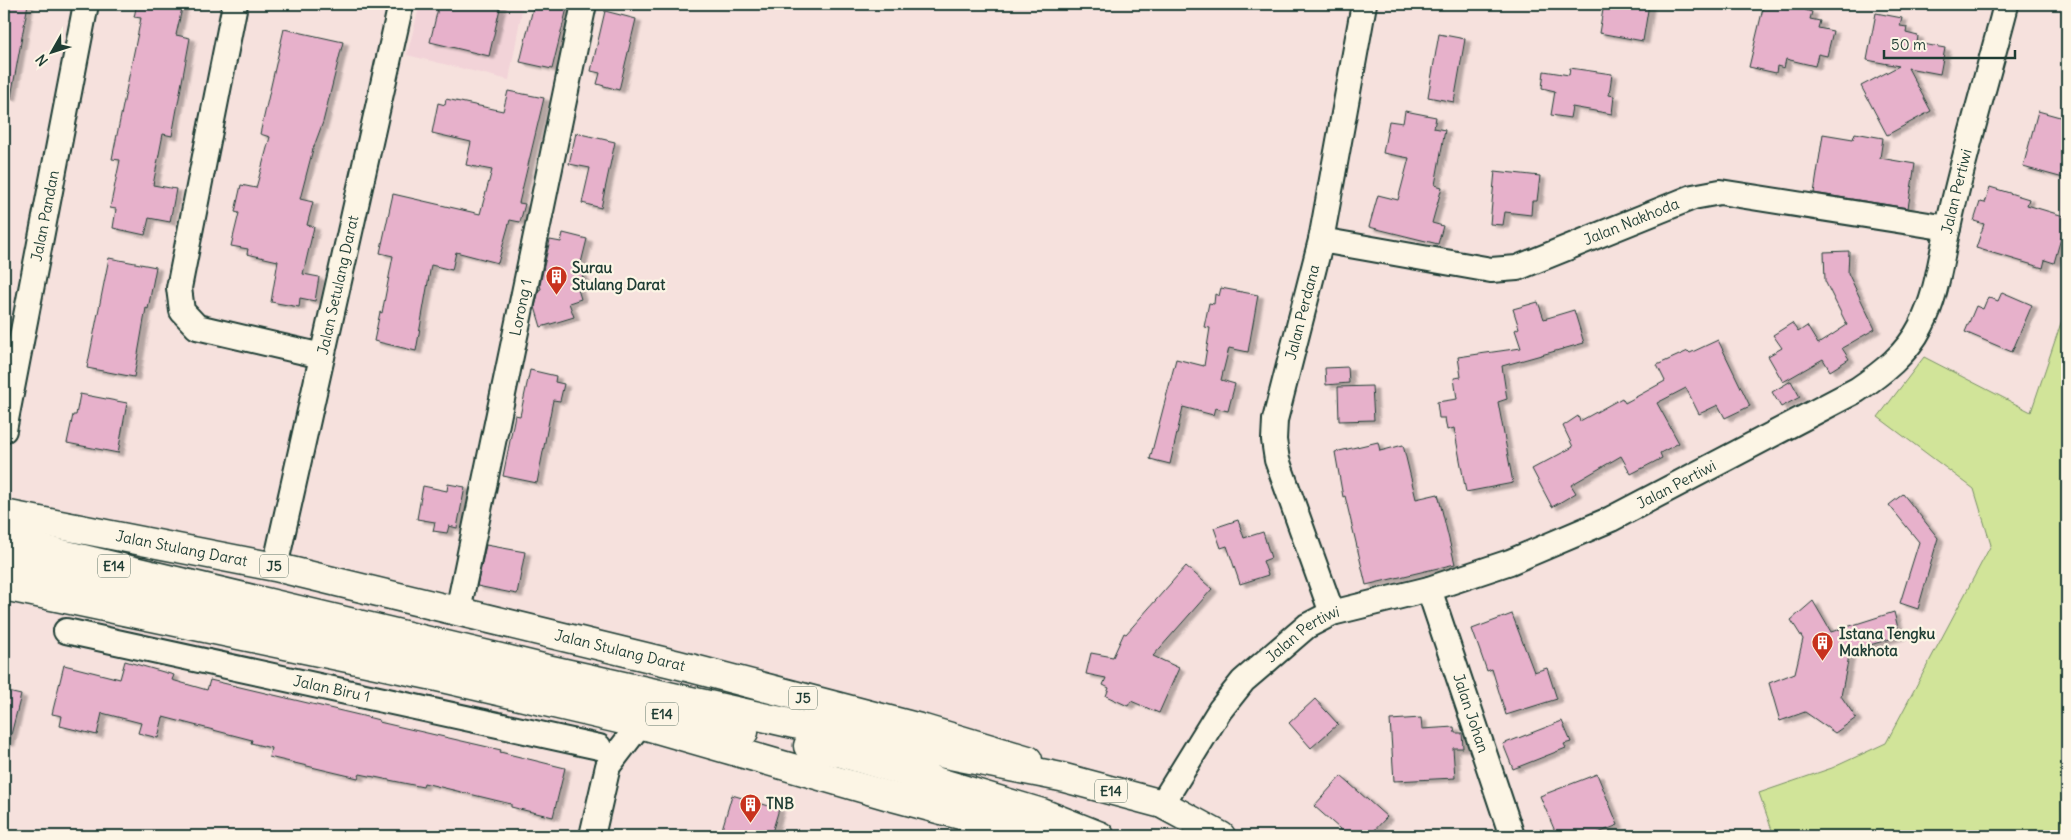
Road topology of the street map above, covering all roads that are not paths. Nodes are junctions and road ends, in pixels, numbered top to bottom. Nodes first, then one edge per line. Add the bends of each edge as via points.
1 (86, 4) edge
2 (235, 4) edge
3 (401, 4) edge
4 (584, 4) edge
5 (1364, 4) edge
6 (2006, 4) edge
7 (1948, 228) junction
8 (1321, 240) junction
9 (322, 356) junction
10 (4, 430) edge
11 (4, 514) edge
12 (4, 540) edge
13 (4, 565) edge
14 (275, 566) junction
15 (4, 586) edge
16 (1429, 589) junction
17 (458, 611) junction
18 (1332, 613) junction
19 (66, 631) dead end
20 (584, 712) junction
21 (640, 724) junction
22 (603, 756) junction
23 (1061, 777) junction
24 (1162, 804) junction
25 (592, 836) edge
26 (1039, 836) edge
27 (1100, 836) edge
28 (1221, 836) edge
29 (1512, 836) edge

1 - 10 street, Jalan Pandan
2 - 9 street via 179,288 182,311 197,327
3 - 9 street, Jalan Setulang Darat
4 - 17 street, Lorong 1
5 - 8 street, Jalan Perdana
6 - 7 street, Jalan Pertiwi
7 - 8 street, Jalan Nakhoda via 1720,192 1693,197 1517,268 1501,270
7 - 16 street, Jalan Pertiwi via 1938,279 1920,327 1886,370 1857,390 1612,518 1510,562
8 - 18 street, Jalan Perdana via 1276,420 1274,440 1277,460
9 - 14 street, Jalan Setulang Darat
11 - 14 main road, Jalan Stulang Darat / J5
12 - 23 main road, E14 via 552,670 794,724
13 - 27 main road, E14 via 842,753 1042,813
14 - 17 main road, Jalan Stulang Darat / J5
15 - 20 main road via 429,675
16 - 18 street, Jalan Pertiwi
16 - 29 street, Jalan Johan
17 - 23 main road, Jalan Stulang Darat / J5 via 924,729 1026,759
18 - 24 street, Jalan Pertiwi via 1307,626 1243,681 1220,710
19 - 22 street, Jalan Biru 1
20 - 21 main road
20 - 22 street
21 - 22 street
21 - 26 main road
22 - 25 street
23 - 24 main road, Jalan Stulang Darat / E14
24 - 28 main road, Jalan Stulang Darat / E14

